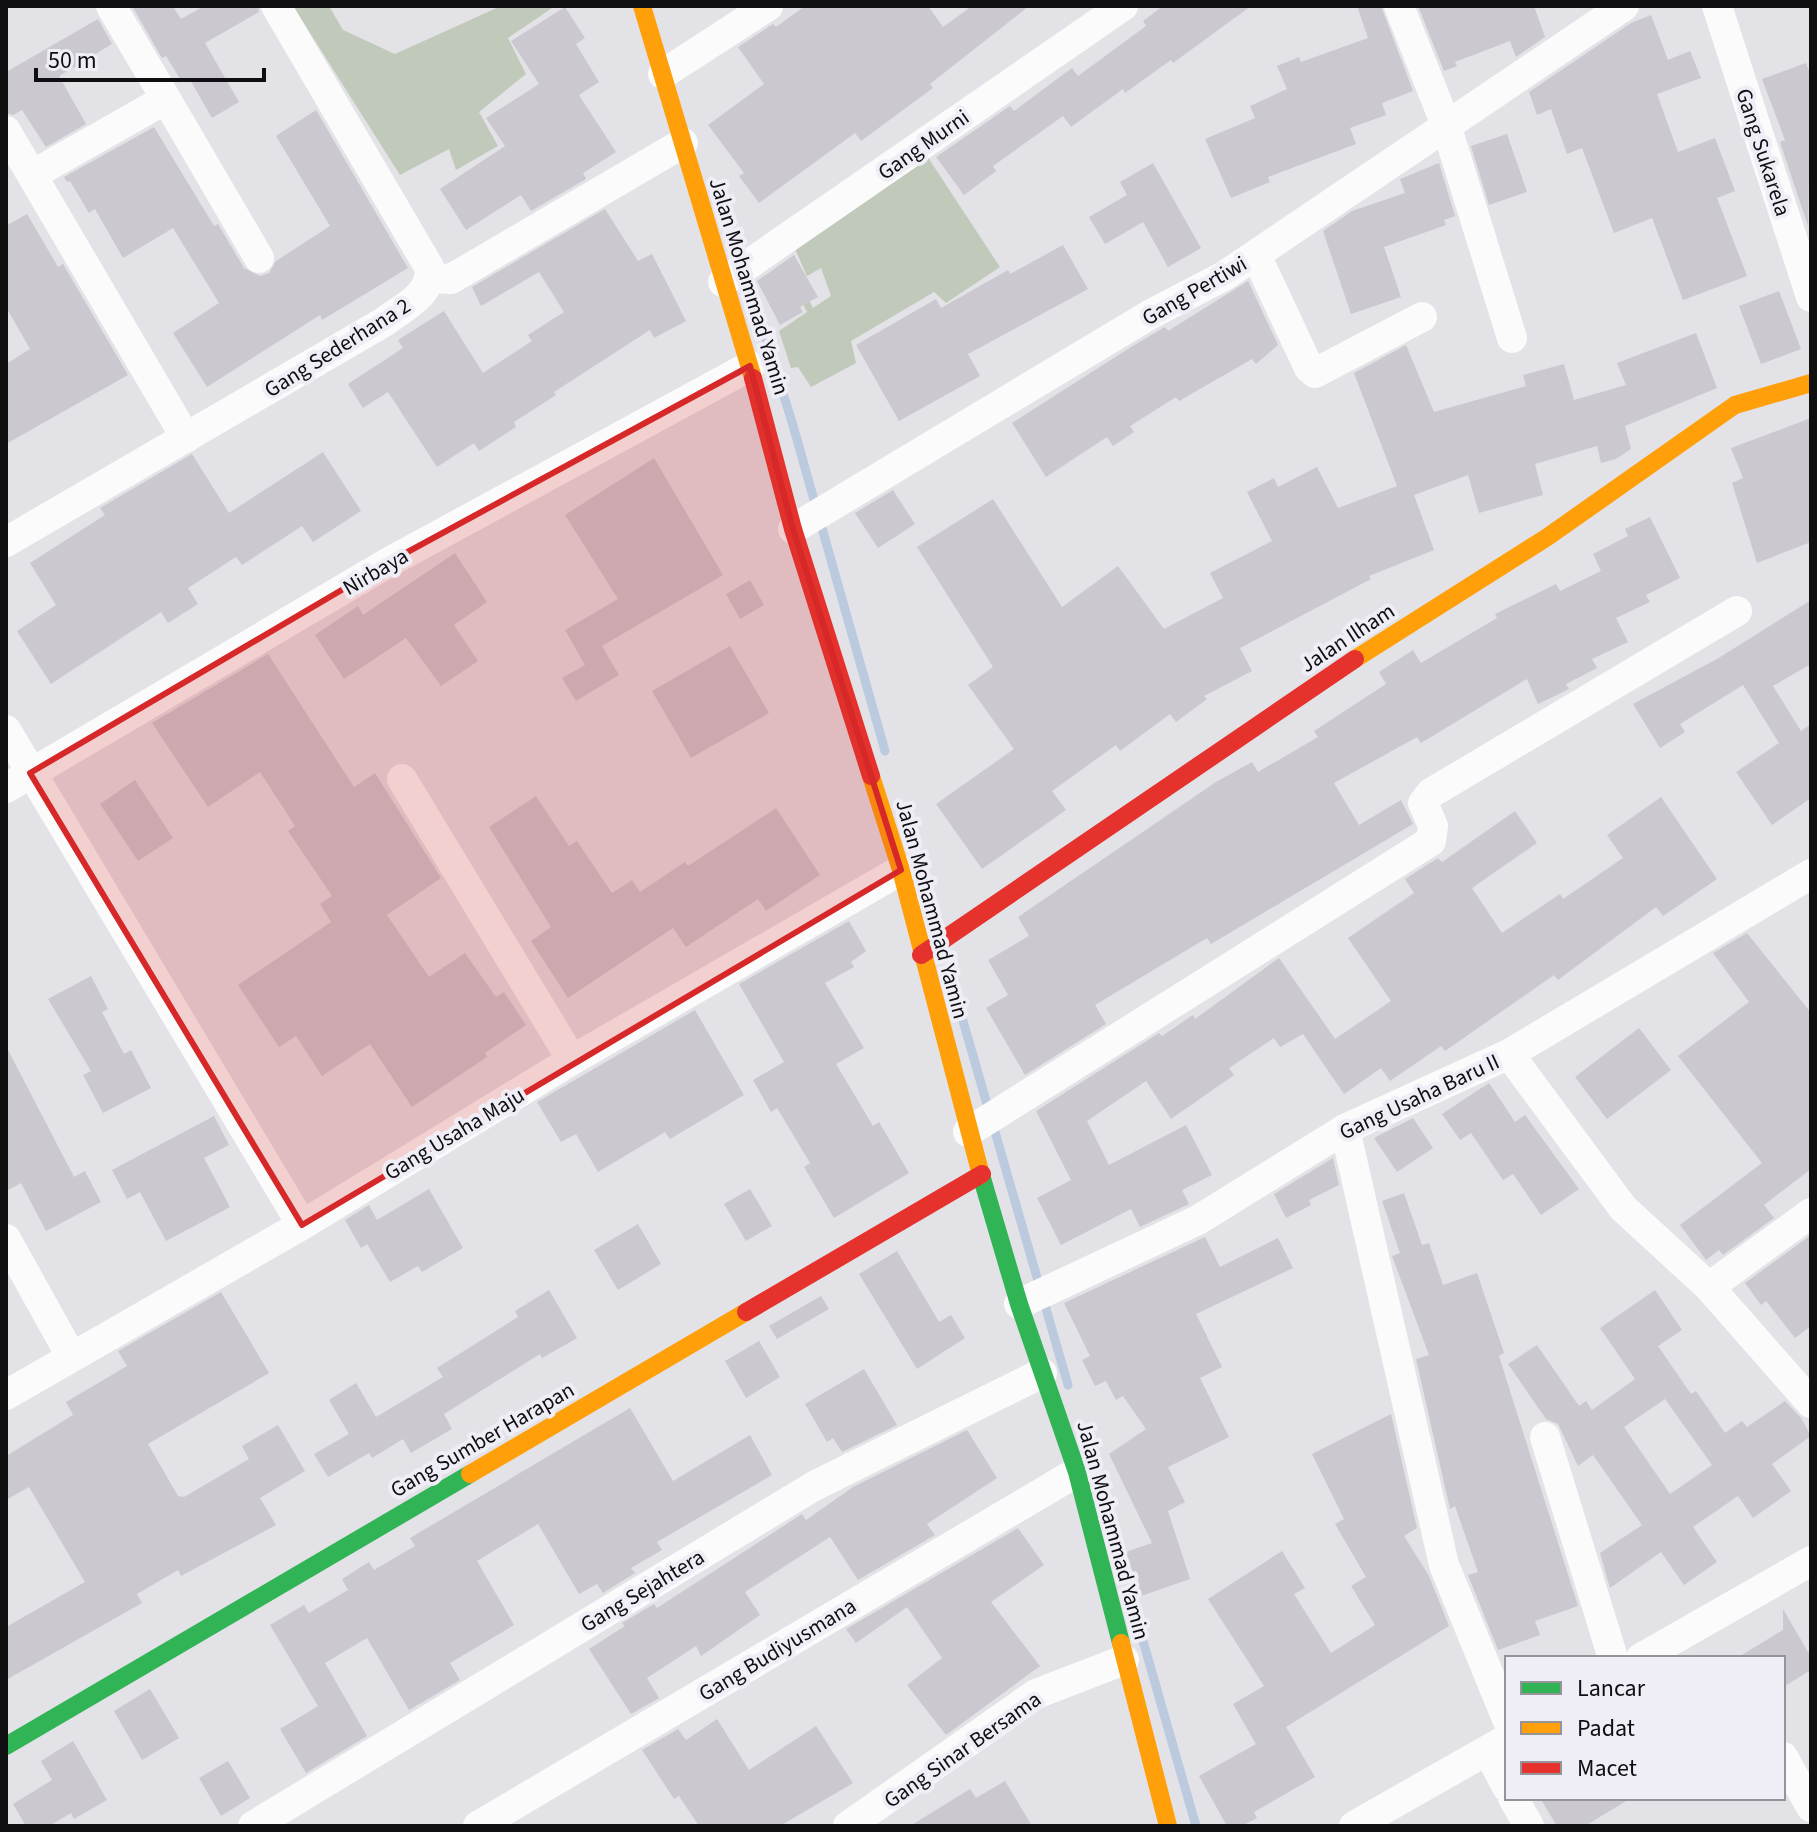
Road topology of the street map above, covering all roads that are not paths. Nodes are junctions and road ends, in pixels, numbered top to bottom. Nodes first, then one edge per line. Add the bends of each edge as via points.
1 (111, 6) edge
2 (276, 6) edge
3 (642, 6) edge
4 (768, 6) edge
5 (1123, 6) edge
6 (1399, 6) edge
7 (1624, 6) edge
8 (1717, 6) edge
9 (663, 74) junction
10 (166, 99) junction
11 (1446, 125) junction
12 (6, 131) edge
13 (683, 143) junction
14 (32, 175) junction
15 (1256, 255) junction
16 (259, 258) dead end
17 (431, 278) junction
18 (723, 282) junction
19 (1811, 297) edge
20 (1422, 317) dead end
21 (1512, 338) dead end
22 (750, 366) junction
23 (1811, 383) edge
24 (186, 438) junction
25 (793, 529) junction
26 (6, 542) edge
27 (1737, 611) dead end
28 (6, 730) edge
29 (402, 779) dead end
30 (18, 780) edge
31 (901, 870) junction
32 (1811, 874) edge
33 (921, 955) junction
34 (1509, 1054) junction
35 (572, 1060) junction
36 (1345, 1129) junction
37 (968, 1132) junction
38 (982, 1174) junction
39 (1811, 1213) edge
40 (302, 1225) junction
41 (6, 1239) edge
42 (1709, 1287) junction
43 (1019, 1304) junction
44 (71, 1356) junction
45 (1042, 1373) junction
46 (6, 1395) edge
47 (1808, 1395) edge
48 (1545, 1437) dead end
49 (1077, 1472) junction
50 (1811, 1561) edge
51 (1612, 1656) edge
52 (1645, 1656) edge
53 (1124, 1660) junction
54 (1505, 1714) edge
55 (1497, 1745) edge
56 (6, 1746) edge
57 (1785, 1761) edge
58 (1505, 1779) edge
59 (1514, 1800) edge
60 (1811, 1807) edge
61 (253, 1826) edge
62 (478, 1826) edge
63 (848, 1826) edge
64 (1168, 1826) edge
65 (1354, 1826) edge
66 (1529, 1826) edge

1 - 10 street
2 - 17 street, Gang Sederhana 2
3 - 9 street, Jalan Mohammad Yamin
4 - 9 street
5 - 18 street, Gang Murni
6 - 11 street
7 - 11 street, Gang Pertiwi
8 - 19 street, Gang Sukarela
9 - 13 street, Jalan Mohammad Yamin
10 - 14 street
10 - 16 street
11 - 15 street, Gang Pertiwi
11 - 21 street
12 - 14 street
13 - 17 street via 451,279
13 - 18 street, Jalan Mohammad Yamin
14 - 24 street
15 - 20 street via 1315,373
15 - 25 street, Gang Pertiwi
17 - 24 street, Gang Sederhana 2 via 426,290 384,322
18 - 22 street, Jalan Mohammad Yamin
22 - 25 street, Jalan Mohammad Yamin
22 - 30 street, Nirbaya via 391,561
23 - 33 street, Jalan Ilham via 1735,405 1546,538 1348,663
24 - 26 street, Gang Sederhana 2
25 - 31 street, Jalan Mohammad Yamin
27 - 37 street via 1431,793 1423,803 1433,826 1431,841
28 - 30 street
29 - 35 street
30 - 40 street
31 - 33 street, Jalan Mohammad Yamin
31 - 35 street, Gang Usaha Maju
32 - 34 street, Gang Usaha Baru II
33 - 37 street, Jalan Mohammad Yamin
34 - 36 street, Gang Usaha Baru II
34 - 42 street via 1623,1208
35 - 40 street, Gang Usaha Maju
36 - 43 street, Gang Usaha Baru II via 1198,1220
36 - 54 street via 1444,1565
37 - 38 street, Jalan Mohammad Yamin
38 - 43 street, Jalan Mohammad Yamin
38 - 56 street, Gang Sumber Harapan
39 - 42 street
40 - 44 street, Gang Usaha Maju
41 - 44 street
42 - 47 street
43 - 45 street, Jalan Mohammad Yamin
44 - 46 street, Gang Usaha Maju
45 - 49 street, Jalan Mohammad Yamin
45 - 61 street, Gang Sejahtera via 814,1486
48 - 51 street
49 - 53 street, Jalan Mohammad Yamin
49 - 62 street, Gang Budiyusmana
50 - 52 street
53 - 63 street, Gang Sinar Bersama via 1036,1694
53 - 64 street, Jalan Mohammad Yamin
55 - 58 street
55 - 65 street
57 - 60 street
59 - 66 street

